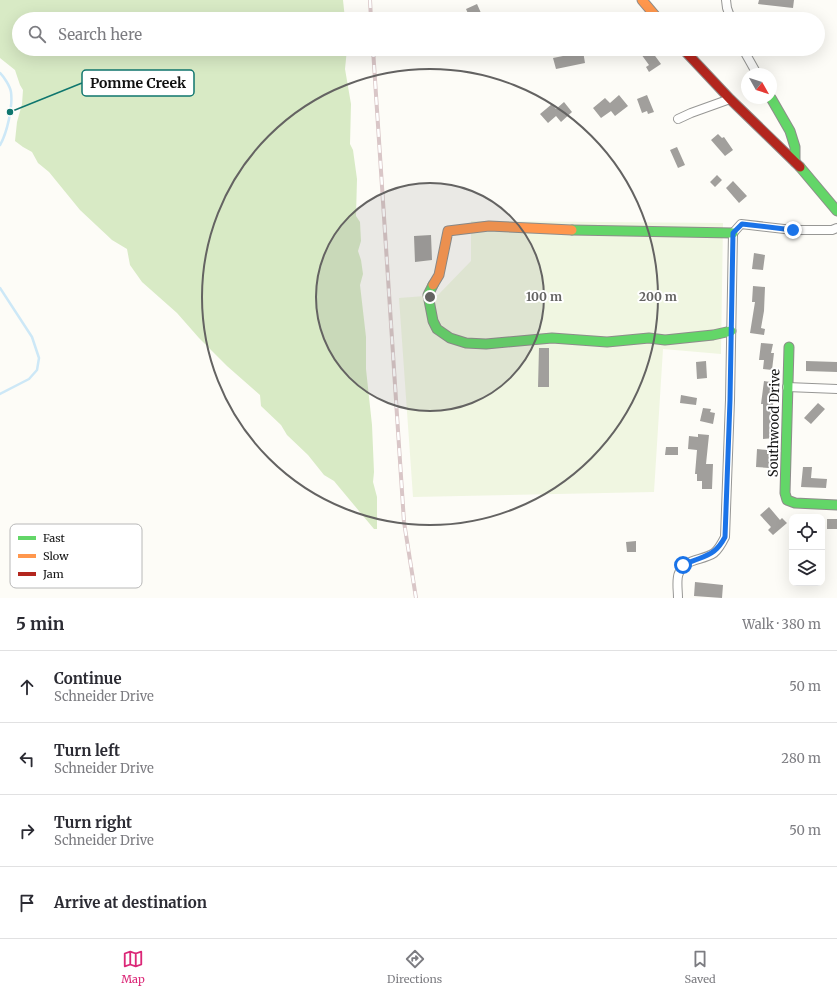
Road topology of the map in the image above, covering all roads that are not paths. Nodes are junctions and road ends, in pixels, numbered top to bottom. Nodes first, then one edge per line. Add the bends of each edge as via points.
1 (642, 0) edge
2 (726, 0) edge
3 (652, 12) edge
4 (728, 12) edge
5 (690, 56) edge
6 (747, 56) edge
7 (754, 68) edge
8 (730, 99) junction
9 (774, 104) edge
10 (678, 119) dead end
11 (795, 162) junction
12 (837, 211) edge
13 (837, 228) edge
14 (733, 233) junction
15 (731, 331) junction
16 (789, 347) dead end
17 (787, 387) junction
18 (837, 389) edge
19 (837, 505) edge
20 (678, 598) edge

1 - 3 street
2 - 4 street
5 - 8 street
6 - 7 street
8 - 10 street
8 - 11 street
9 - 11 street via 790,131 795,147
11 - 12 street
13 - 14 street via 793,230 742,224
14 - 15 street
14 - 15 street via 489,226 448,231 439,275 428,295 437,329 450,338 466,343 486,344 552,338 607,342 649,338 665,340
15 - 20 street via 725,537 713,553 683,565 678,573
16 - 17 street, Southwood Drive
17 - 18 street
17 - 19 street, Southwood Drive via 787,500 795,503

